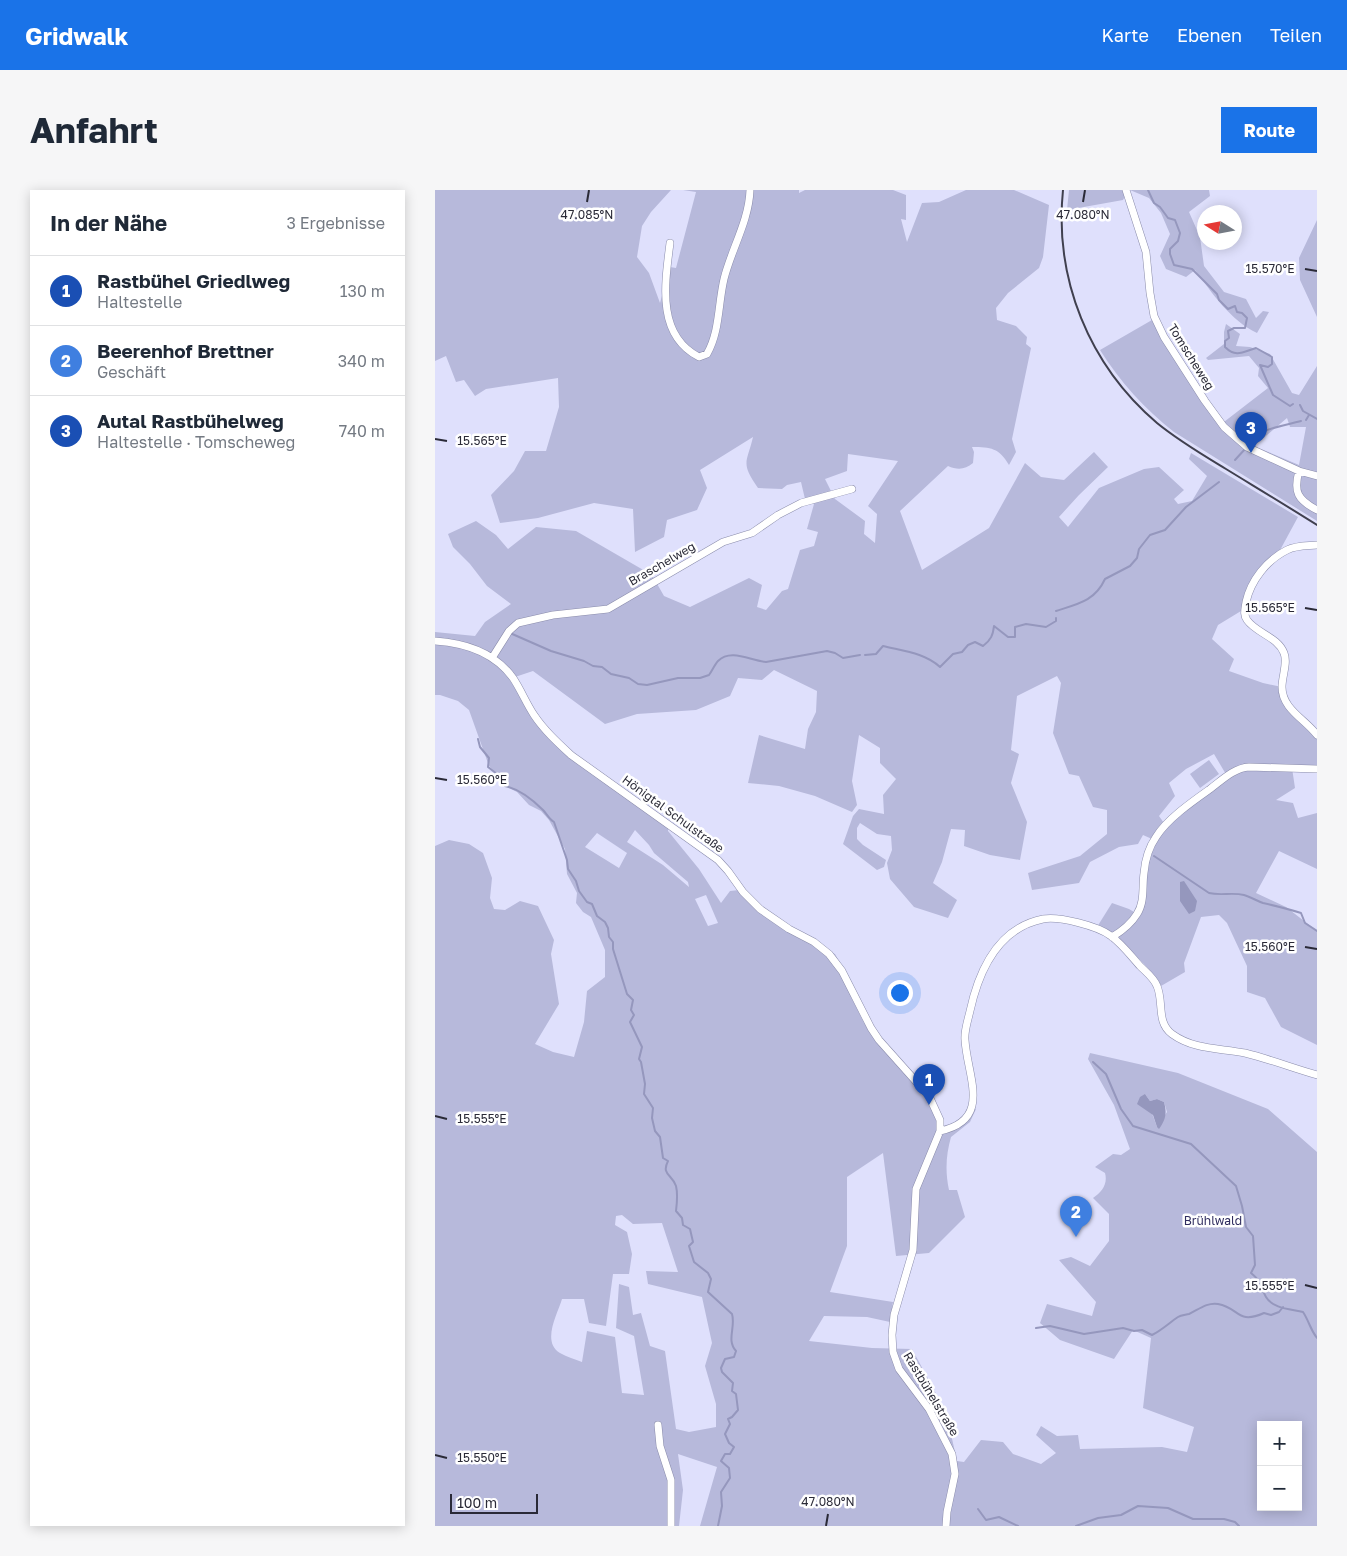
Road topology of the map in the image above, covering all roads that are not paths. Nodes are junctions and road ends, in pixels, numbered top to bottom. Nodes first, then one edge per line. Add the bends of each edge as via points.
1 (750, 190) edge
2 (1126, 190) edge
3 (670, 244) dead end
4 (1299, 471) junction
5 (1317, 476) edge
6 (852, 489) dead end
7 (1317, 510) edge
8 (1317, 545) edge
9 (435, 641) edge
10 (492, 658) junction
11 (1317, 735) edge
12 (1317, 769) edge
13 (1112, 937) junction
14 (1317, 1076) edge
15 (940, 1130) junction
16 (658, 1426) dead end
17 (671, 1526) edge
18 (946, 1526) edge

1 - 3 street via 724,280 712,346 707,354 699,357 689,352 668,321 665,298
2 - 4 street, Tomscheweg via 1146,252 1154,316 1164,337 1224,427 1247,447
4 - 5 street, Tomscheweg
4 - 7 street via 1297,492
6 - 10 street, Braschelweg via 801,503 752,533 723,542 608,609 553,615 518,623
8 - 11 street via 1296,546 1268,563 1255,578 1244,615 1283,651 1284,699
9 - 10 street, Hönigtal Schulstraße via 470,647
10 - 15 street, Hönigtal Schulstraße via 511,676 549,734 571,755 718,860 760,909 826,950 842,971 879,1040 929,1096 940,1120
12 - 13 street via 1238,769 1172,819 1156,836 1147,855 1143,898 1138,913
13 - 14 street via 1157,985 1163,1022 1170,1033 1208,1048 1244,1053
13 - 15 street via 1089,926 1049,918 1030,923 1005,938 981,972 966,1028 973,1106 966,1118 949,1129
15 - 18 street, Rastbühelstraße via 916,1189 913,1250 894,1315 892,1335 899,1369 929,1409 953,1454 954,1485
16 - 17 street via 660,1446 671,1480

